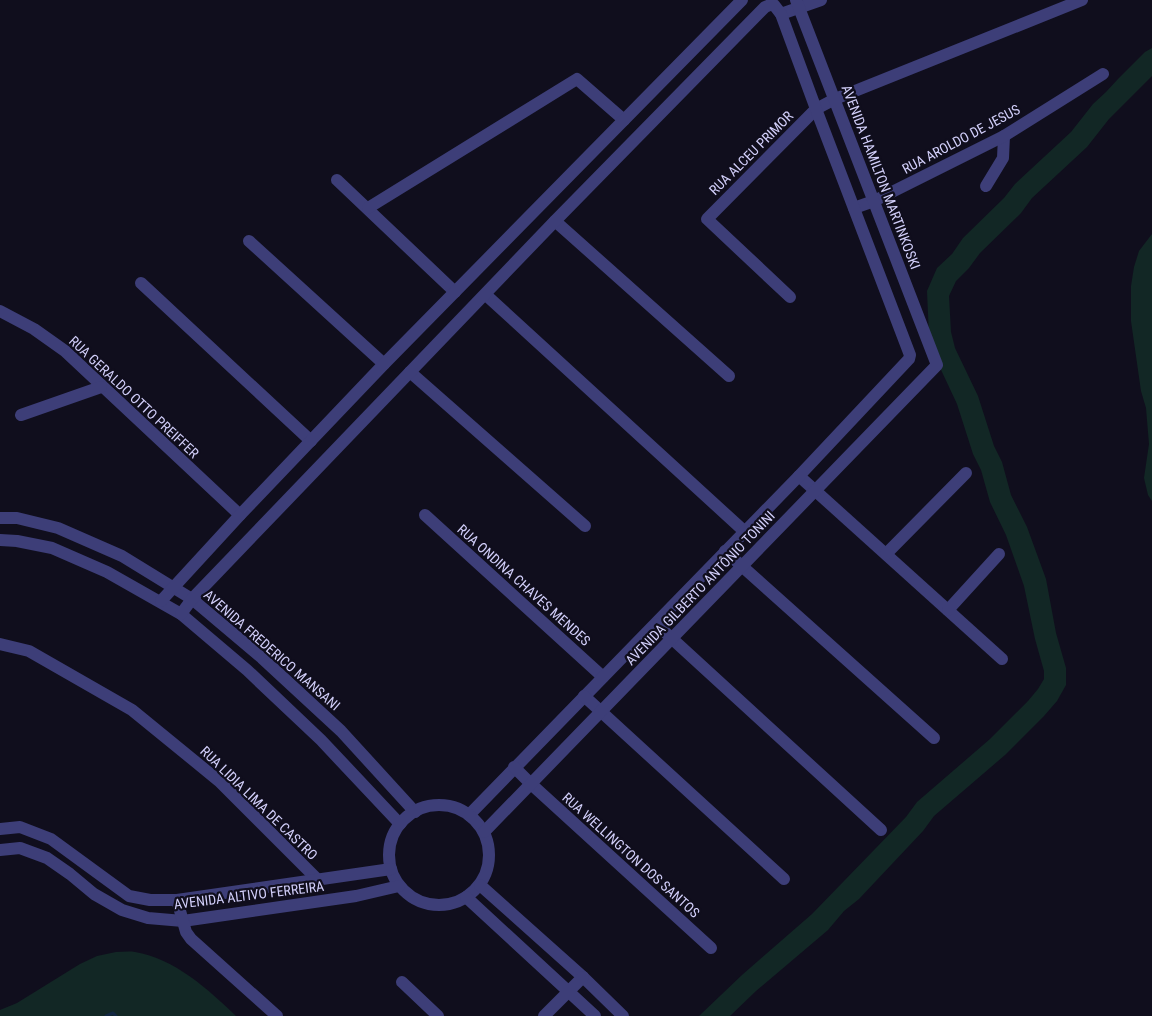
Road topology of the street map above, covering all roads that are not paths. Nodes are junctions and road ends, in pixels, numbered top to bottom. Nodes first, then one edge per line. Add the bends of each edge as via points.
1 (742, 0) edge
2 (821, 0) edge
3 (1082, 0) edge
4 (798, 4) edge
5 (778, 10) junction
6 (1103, 74) dead end
7 (835, 99) junction
8 (816, 109) junction
9 (624, 120) junction
10 (1004, 136) junction
11 (337, 180) dead end
12 (986, 186) dead end
13 (874, 201) junction
14 (368, 208) junction
15 (854, 208) junction
16 (555, 221) junction
17 (249, 242) dead end
18 (141, 283) dead end
19 (455, 292) junction
20 (486, 295) junction
21 (790, 297) dead end
22 (0, 311) edge
23 (384, 364) junction
24 (937, 365) joint
25 (410, 372) junction
26 (729, 376) dead end
27 (102, 387) junction
28 (21, 415) dead end
29 (311, 441) junction
30 (966, 473) dead end
31 (798, 476) junction
32 (815, 490) junction
33 (240, 515) junction
34 (425, 515) dead end
35 (0, 518) edge
36 (585, 526) dead end
37 (744, 531) junction
38 (0, 540) edge
39 (725, 551) junction
40 (886, 554) junction
41 (999, 554) dead end
42 (742, 566) junction
43 (174, 587) junction
44 (192, 599) junction
45 (161, 601) junction
46 (948, 610) junction
47 (181, 614) junction
48 (656, 624) junction
49 (673, 638) junction
50 (0, 644) edge
51 (1002, 659) dead end
52 (603, 677) junction
53 (584, 696) junction
54 (601, 712) junction
55 (934, 738) dead end
56 (514, 767) junction
57 (530, 784) junction
58 (415, 812) junction
59 (469, 815) junction
60 (400, 824) junction
61 (0, 829) edge
62 (881, 830) dead end
63 (484, 832) junction
64 (0, 850) edge
65 (390, 869) junction
66 (784, 879) dead end
67 (318, 880) junction
68 (480, 885) junction
69 (399, 886) junction
70 (466, 898) junction
71 (177, 900) junction
72 (182, 921) junction
73 (711, 948) dead end
74 (583, 977) junction
75 (402, 982) dead end
76 (569, 992) junction
77 (277, 1016) edge
78 (438, 1016) edge
79 (544, 1016) edge
80 (595, 1016) edge
81 (624, 1016) edge

1 - 9 street
2 - 4 street
3 - 7 street, RUA ALCEU PRIMOR
4 - 5 street
4 - 7 street, AVENIDA HAMILTON MARTINKOSKI
5 - 8 street
5 - 16 street via 770,5 765,7
6 - 10 street, RUA AROLDO DE JESUS
7 - 8 street, RUA ALCEU PRIMOR
7 - 13 street, AVENIDA HAMILTON MARTINKOSKI
8 - 15 street
8 - 21 street, RUA ALCEU PRIMOR via 707,219
9 - 14 street via 577,79
9 - 19 street
10 - 12 street via 1003,158
10 - 13 street, RUA AROLDO DE JESUS
11 - 14 street
13 - 15 street, RUA AROLDO DE JESUS
13 - 24 street, AVENIDA HAMILTON MARTINKOSKI
14 - 19 street
15 - 31 street, AVENIDA GILBERTO ANTÔNIO TONINI via 910,355 907,362
16 - 20 street
16 - 26 street
17 - 23 street
18 - 29 street
19 - 23 street
20 - 25 street
20 - 37 street
22 - 27 street, RUA GERALDO OTTO PREIFFER via 65,351
23 - 29 street
24 - 32 street, AVENIDA GILBERTO ANTÔNIO TONINI
25 - 36 street
25 - 44 street
27 - 28 street
27 - 33 street, RUA GERALDO OTTO PREIFFER
29 - 33 street
30 - 40 street
31 - 32 street
31 - 37 street, AVENIDA GILBERTO ANTÔNIO TONINI
32 - 40 street
32 - 42 street, AVENIDA GILBERTO ANTÔNIO TONINI
33 - 43 street
34 - 52 street, RUA ONDINA CHAVES MENDES
35 - 43 street, AVENIDA FREDERICO MANSANI via 18,518 58,528 122,556
37 - 39 street, AVENIDA GILBERTO ANTÔNIO TONINI
38 - 45 street via 52,548
39 - 42 street
39 - 48 street, AVENIDA GILBERTO ANTÔNIO TONINI
40 - 46 street
41 - 46 street
42 - 49 street, AVENIDA GILBERTO ANTÔNIO TONINI
42 - 55 street
43 - 44 street, AVENIDA FREDERICO MANSANI
43 - 45 street
44 - 47 street
44 - 58 street, AVENIDA FREDERICO MANSANI via 341,731
45 - 47 street
46 - 51 street
47 - 60 street via 247,670 321,740
48 - 49 street
48 - 52 street, AVENIDA GILBERTO ANTÔNIO TONINI
49 - 54 street, AVENIDA GILBERTO ANTÔNIO TONINI
49 - 62 street
50 - 67 street, RUA LIDIA LIMA DE CASTRO via 29,651 132,710 219,781
52 - 53 street, AVENIDA GILBERTO ANTÔNIO TONINI
53 - 54 street
53 - 56 street, AVENIDA GILBERTO ANTÔNIO TONINI
54 - 57 street, AVENIDA GILBERTO ANTÔNIO TONINI
54 - 66 street
56 - 57 street, RUA WELLINGTON DOS SANTOS
56 - 59 street, AVENIDA GILBERTO ANTÔNIO TONINI
57 - 63 street, AVENIDA GILBERTO ANTÔNIO TONINI
57 - 73 street, RUA WELLINGTON DOS SANTOS
58 - 59 street via 440,805 458,808
58 - 60 street
59 - 63 street
60 - 65 street via 391,841
61 - 71 street, AVENIDA ALTIVO FERREIRA via 20,827 51,840 129,896
63 - 68 street via 489,859
64 - 72 street, AVENIDA ALTIVO FERREIRA via 20,848 47,858 94,894 122,910 148,918
65 - 67 street, AVENIDA ALTIVO FERREIRA
65 - 69 street
67 - 71 street, AVENIDA ALTIVO FERREIRA
68 - 70 street
68 - 74 street
69 - 70 street via 413,898 430,905 449,904
69 - 72 street, AVENIDA ALTIVO FERREIRA via 356,896
70 - 76 street
71 - 72 street
72 - 77 street via 191,939
74 - 76 street
74 - 81 street
75 - 78 street
76 - 79 street
76 - 80 street

